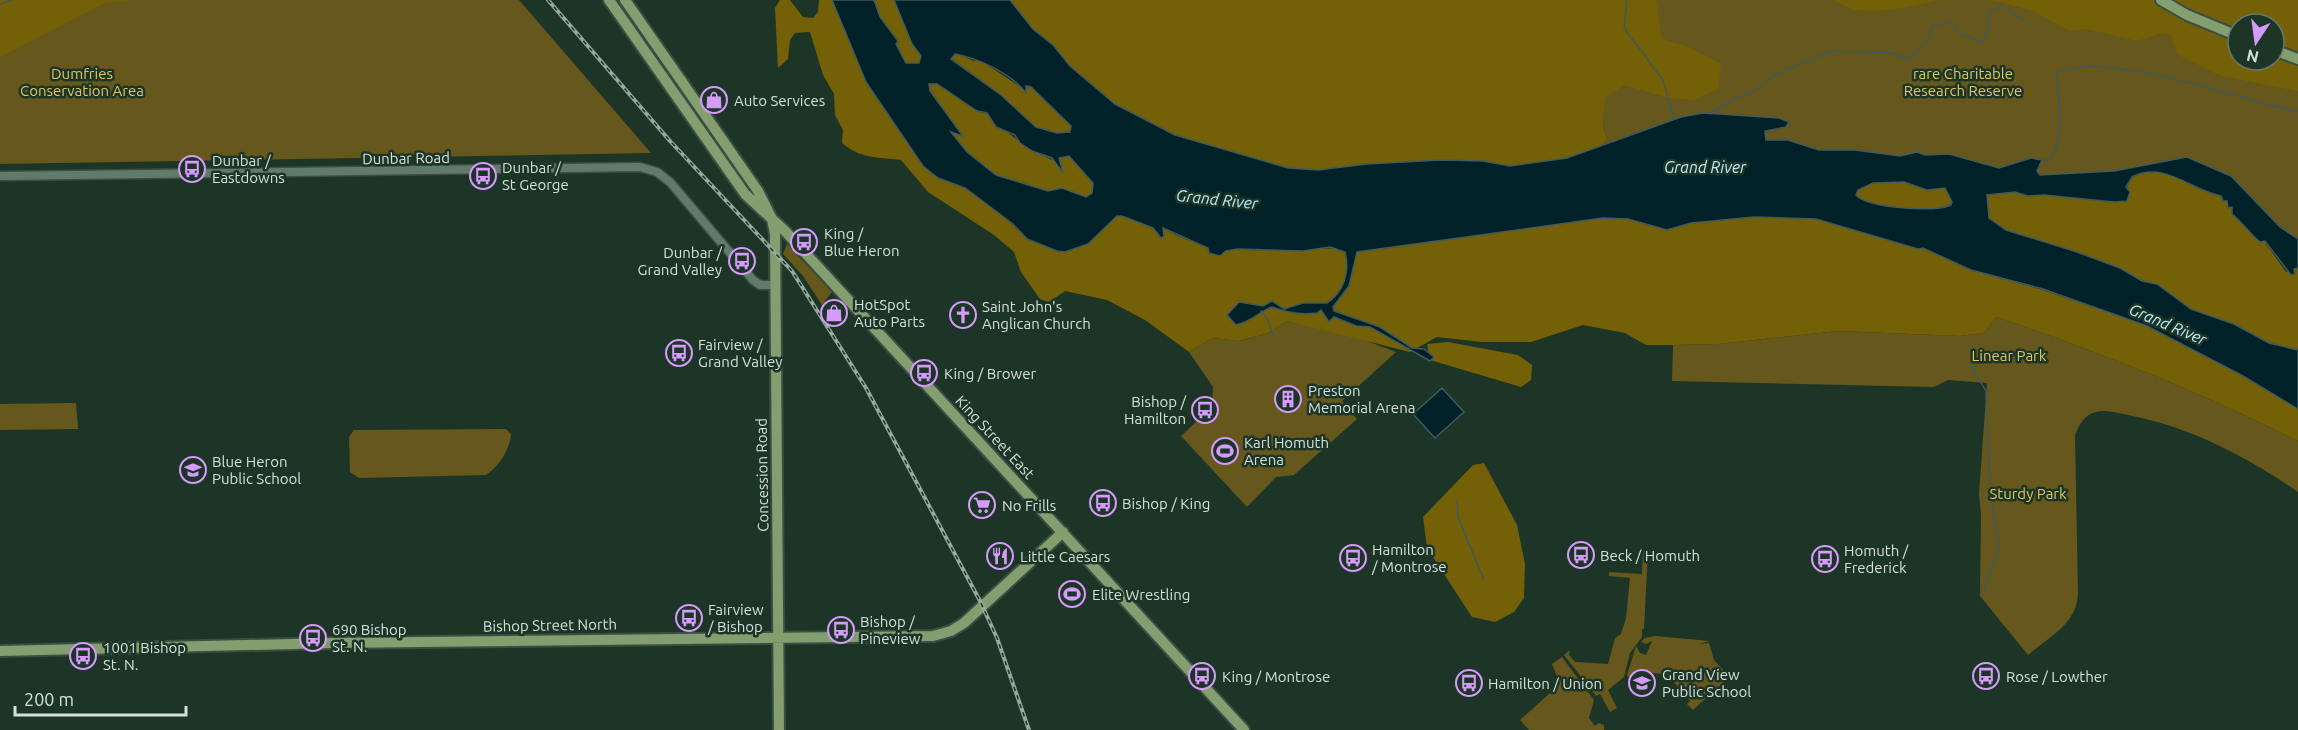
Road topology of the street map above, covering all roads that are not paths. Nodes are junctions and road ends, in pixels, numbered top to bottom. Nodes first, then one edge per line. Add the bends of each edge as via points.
1 (609, 0) edge
2 (625, 0) edge
3 (2161, 0) edge
4 (2226, 31) edge
5 (719, 146) junction
6 (0, 176) edge
7 (772, 219) junction
8 (774, 285) junction
9 (1063, 532) junction
10 (778, 638) junction
11 (0, 651) edge
12 (779, 730) edge
13 (1244, 730) edge

1 - 5 main road
2 - 5 main road
3 - 4 main road
5 - 7 main road via 758,191
6 - 8 street, Dunbar Road via 640,168 657,172 670,182 760,285
7 - 8 main road, Concession Road
7 - 9 main road, King Street East
8 - 10 main road, Concession Road
9 - 10 main road, Bishop Street North via 983,608 945,633
9 - 13 main road, King Street East
10 - 11 main road, Bishop Street North
10 - 12 main road, Concession Road

